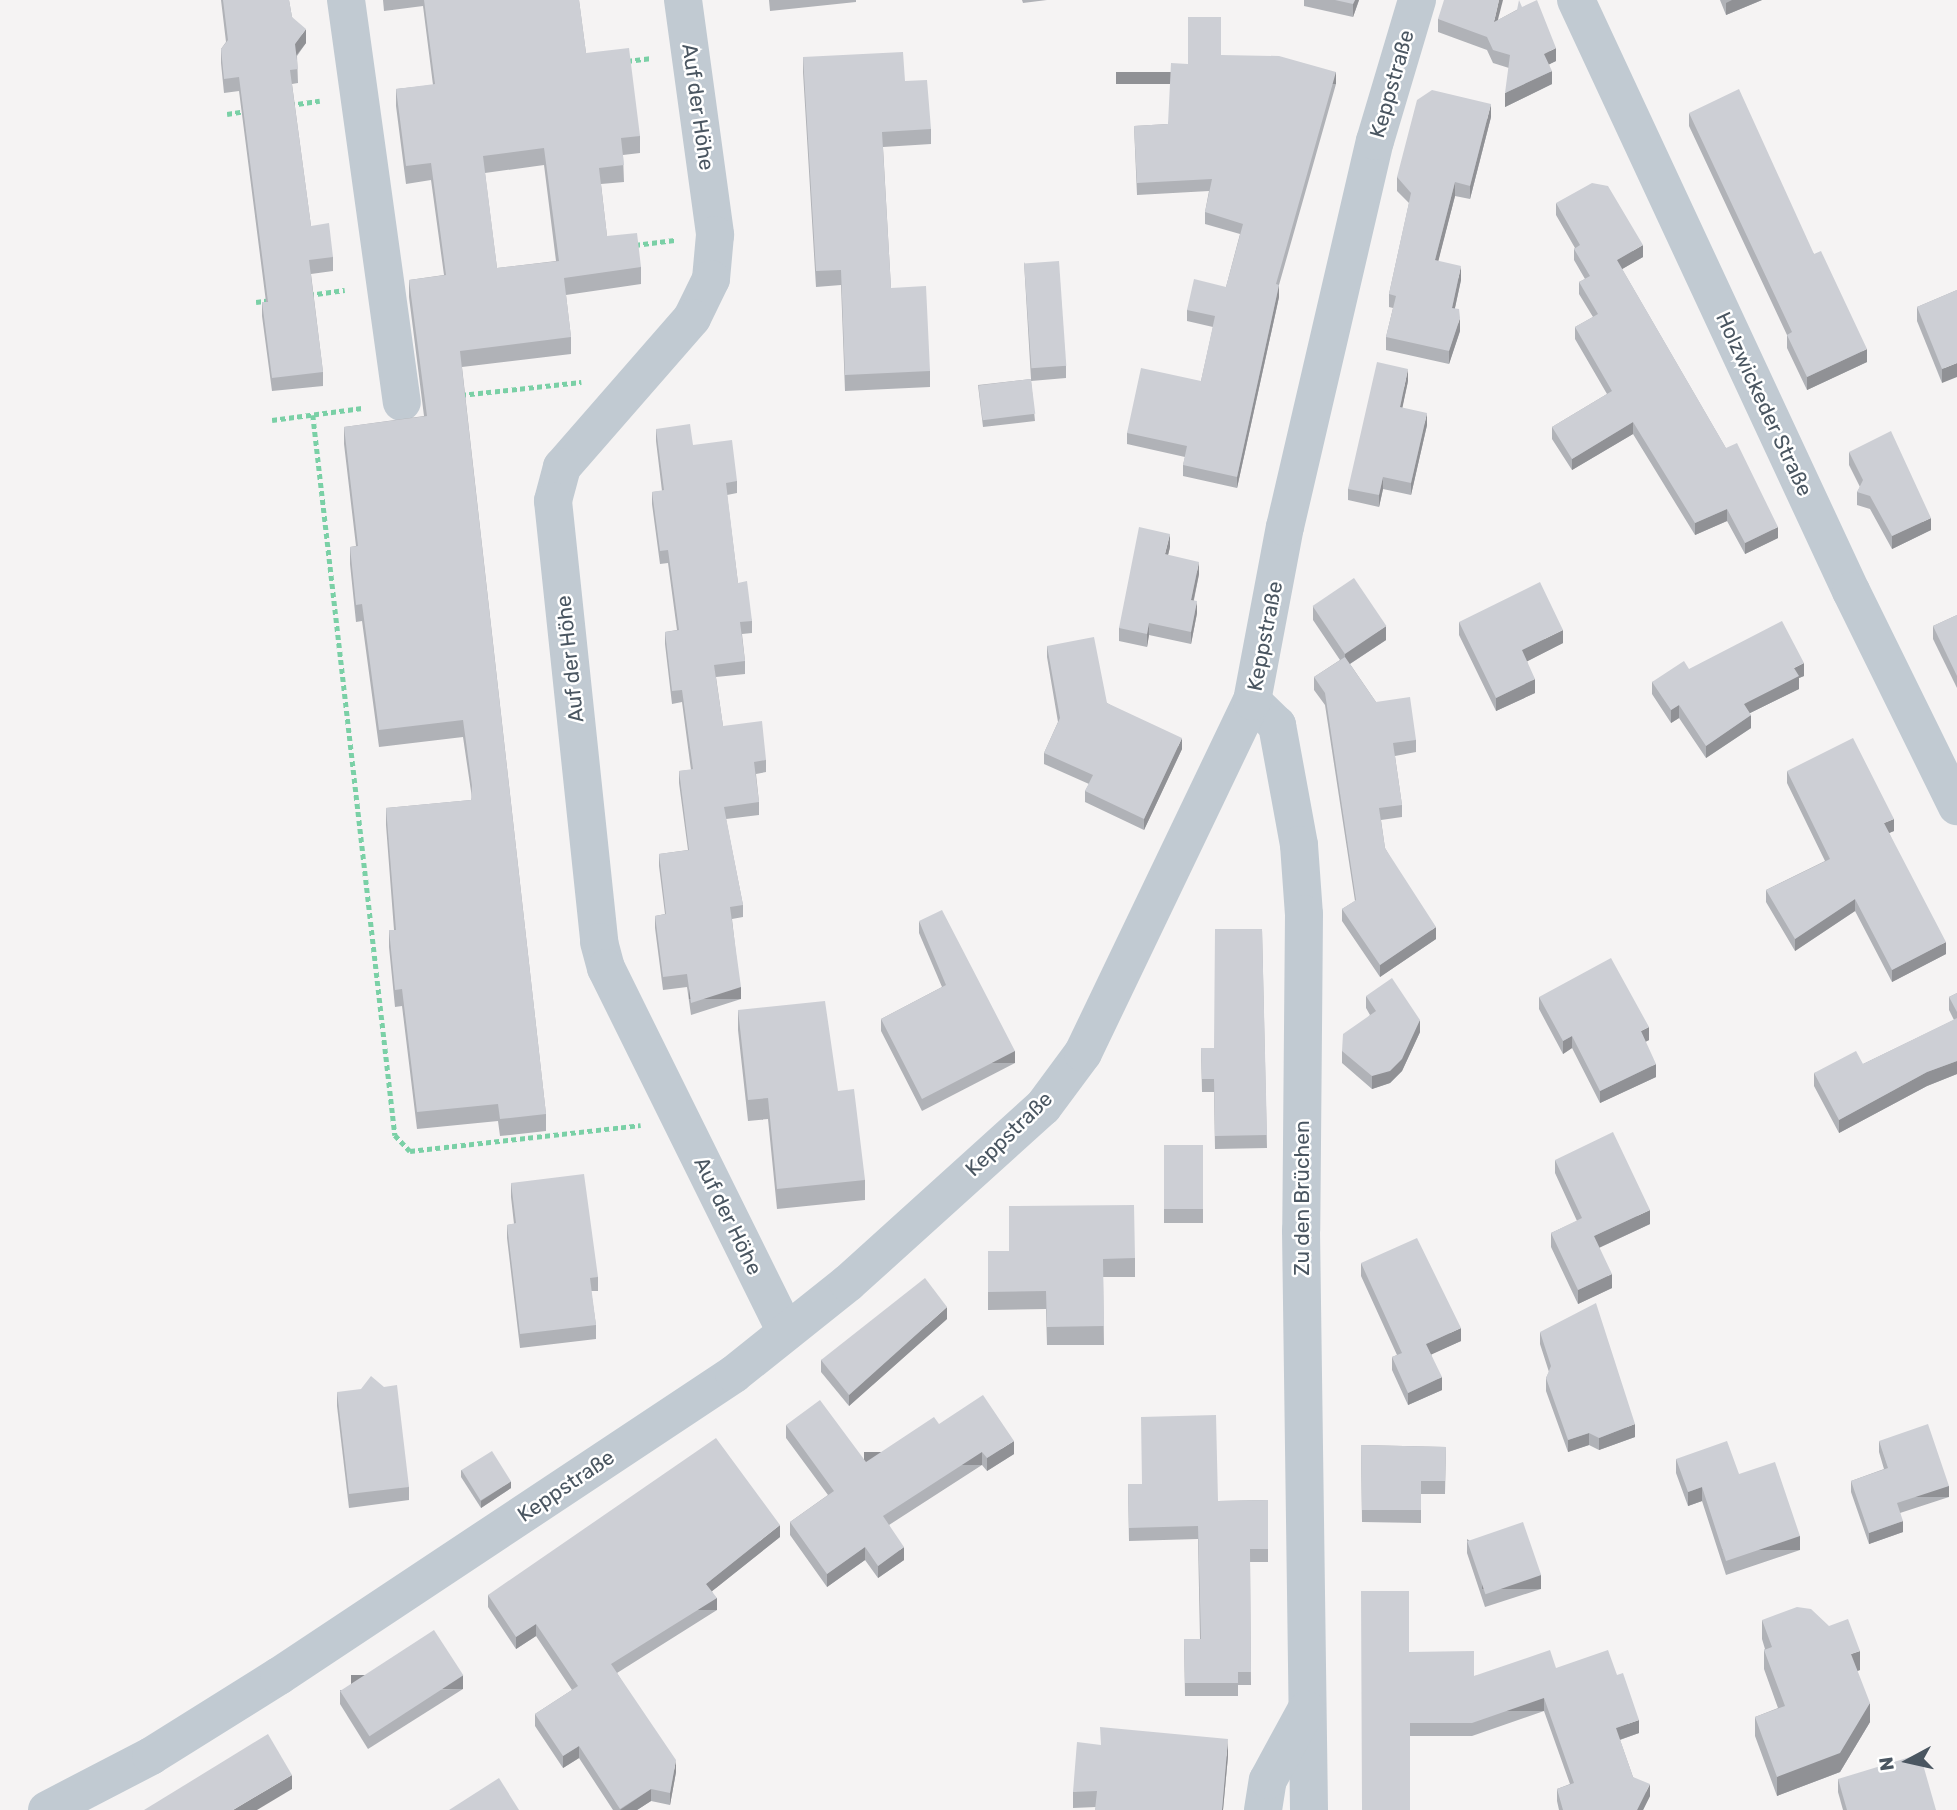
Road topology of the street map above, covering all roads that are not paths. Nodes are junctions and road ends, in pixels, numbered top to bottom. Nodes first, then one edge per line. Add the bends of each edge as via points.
1 (346, 0) edge
2 (682, 0) edge
3 (1417, 0) edge
4 (1576, 0) edge
5 (402, 402) road end
6 (1252, 701) junction
7 (1957, 806) edge
8 (786, 1332) junction
9 (1307, 1708) junction
10 (47, 1810) edge
11 (1263, 1810) edge
12 (1309, 1810) edge

1 - 5 street
2 - 8 street, Auf der Höhe via 716,235 714,264 703,300 562,467 553,501 599,942 606,968
3 - 6 street, Keppstraße via 1366,181 1286,527
4 - 7 street, Holzwickeder Straße via 1851,590
6 - 8 street, Keppstraße via 1083,1053 1051,1097 848,1283
6 - 9 street, Zu den Brüchen via 1277,725 1299,845 1304,914 1301,1230
8 - 10 street, Keppstraße via 734,1374 279,1676 151,1756
9 - 11 street, Zu den Brüchen via 1268,1780
9 - 12 street, Zu den Brüchen

